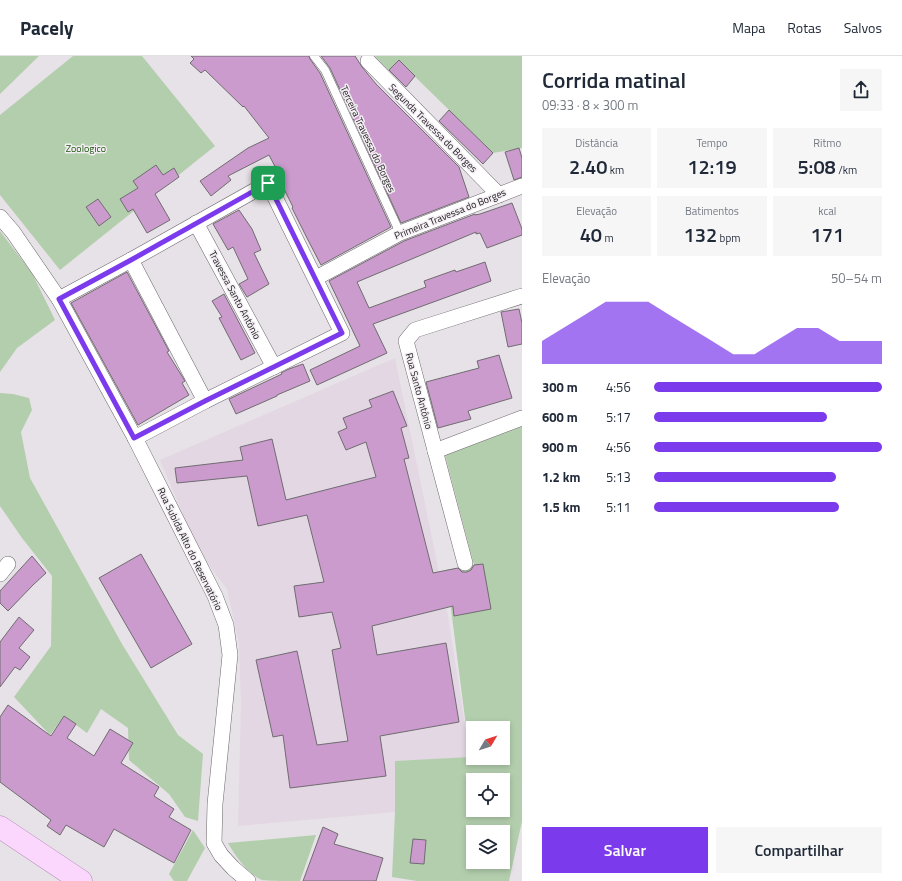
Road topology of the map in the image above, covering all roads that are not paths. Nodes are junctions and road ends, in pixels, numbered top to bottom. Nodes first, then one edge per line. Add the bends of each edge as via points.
1 (314, 56) edge
2 (368, 61) dead end
3 (522, 186) edge
4 (499, 195) junction
5 (0, 217) edge
6 (196, 224) junction
7 (400, 233) junction
8 (131, 260) junction
9 (316, 278) junction
10 (522, 296) edge
11 (59, 299) junction
12 (274, 367) junction
13 (205, 401) junction
14 (522, 418) edge
15 (134, 438) junction
16 (435, 451) junction
17 (465, 563) dead end
18 (0, 827) edge
19 (82, 881) edge
20 (248, 881) edge

1 - 7 lane, Terceira Travessa do Borges via 324,70
2 - 4 street, Segunda Travessa do Borges
3 - 4 street, Primeira Travessa do Borges
4 - 7 street, Primeira Travessa do Borges
5 - 11 street, Rua Subida Alto do Reservatório
6 - 8 street
6 - 9 street via 268,183
6 - 12 street, Travessa Santo Antônio
7 - 9 street, Primeira Travessa do Borges
8 - 11 street
8 - 13 street
9 - 12 street via 342,333
10 - 16 street, Rua Santo Antônio via 415,330 406,341
11 - 15 street, Rua Subida Alto do Reservatório
12 - 13 street
13 - 15 street
14 - 16 street
15 - 20 street, Rua Subida Alto do Reservatório via 214,596 226,625 230,656 215,804 214,843 221,855
16 - 17 street, Rua Santo Antônio
18 - 19 main road

